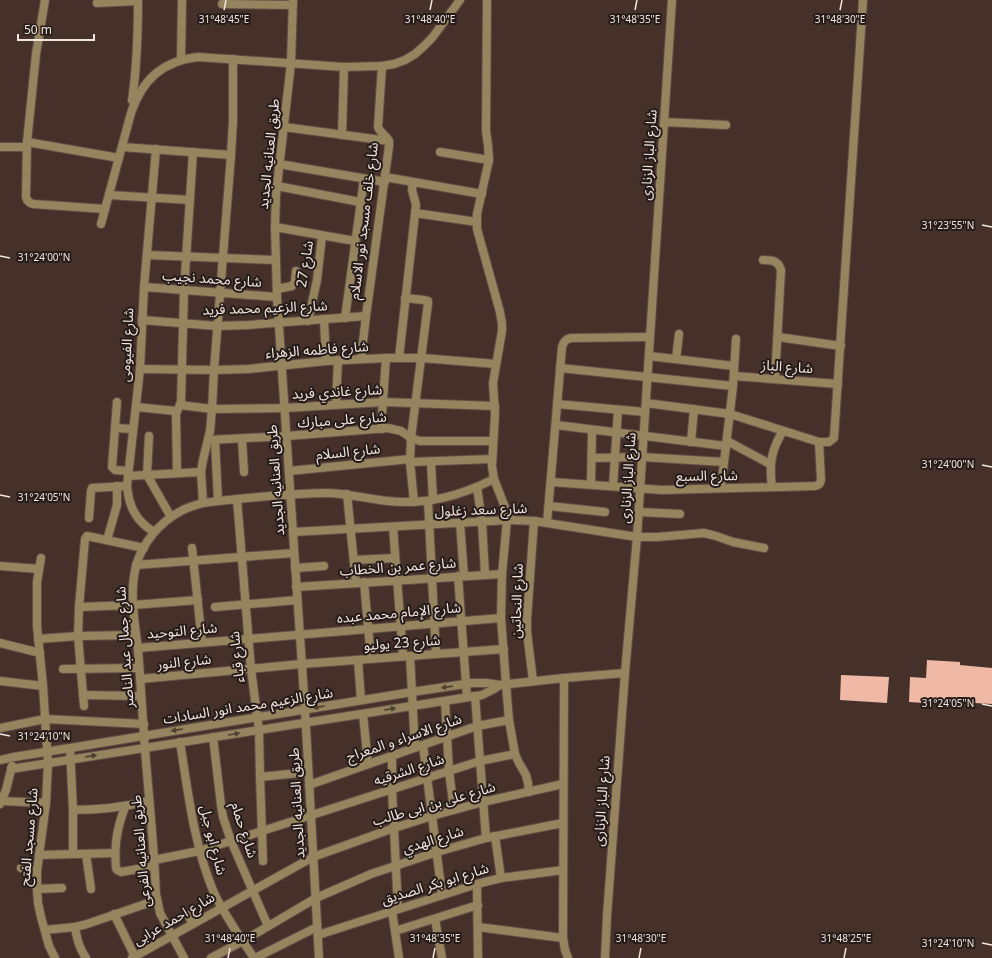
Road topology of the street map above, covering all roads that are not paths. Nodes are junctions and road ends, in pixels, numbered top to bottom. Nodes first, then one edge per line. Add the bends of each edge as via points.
1 (45, 0) edge
2 (182, 0) edge
3 (460, 0) edge
4 (488, 0) edge
5 (672, 0) edge
6 (863, 0) edge
7 (138, 1) edge
8 (293, 2) edge
9 (97, 3) dead end
10 (222, 4) dead end
11 (233, 59) junction
12 (181, 60) junction
13 (291, 63) junction
14 (382, 66) junction
15 (344, 67) junction
16 (131, 113) junction
17 (664, 122) junction
18 (726, 125) dead end
19 (284, 128) junction
20 (342, 135) junction
21 (389, 141) junction
22 (26, 145) junction
23 (122, 146) junction
24 (0, 147) edge
25 (156, 149) junction
26 (193, 152) junction
27 (440, 152) dead end
28 (231, 155) junction
29 (119, 158) junction
30 (489, 160) junction
31 (279, 164) junction
32 (364, 179) junction
33 (385, 179) junction
34 (413, 182) junction
35 (277, 186) junction
36 (482, 194) junction
37 (109, 195) junction
38 (152, 197) junction
39 (190, 200) junction
40 (360, 202) junction
41 (105, 209) junction
42 (416, 213) junction
43 (477, 222) junction
44 (101, 224) dead end
45 (275, 227) junction
46 (322, 236) junction
47 (355, 241) junction
48 (147, 255) junction
49 (186, 256) junction
50 (223, 258) junction
51 (276, 260) junction
52 (762, 260) dead end
53 (296, 271) dead end
54 (144, 287) junction
55 (184, 290) junction
56 (220, 292) junction
57 (277, 293) junction
58 (405, 298) junction
59 (366, 316) junction
60 (345, 318) junction
61 (324, 319) junction
62 (142, 320) junction
63 (308, 321) junction
64 (279, 323) junction
65 (182, 324) junction
66 (217, 326) junction
67 (679, 334) dead end
68 (650, 337) junction
69 (778, 337) junction
70 (736, 339) dead end
71 (840, 346) junction
72 (649, 356) junction
73 (386, 358) junction
74 (399, 358) junction
75 (422, 358) junction
76 (361, 359) junction
77 (676, 359) junction
78 (338, 360) junction
79 (326, 361) junction
80 (496, 364) junction
81 (282, 366) junction
82 (734, 366) junction
83 (560, 368) junction
84 (140, 369) junction
85 (181, 370) junction
86 (214, 370) junction
87 (734, 376) junction
88 (647, 378) junction
89 (775, 379) junction
90 (838, 384) junction
91 (733, 386) junction
92 (117, 402) dead end
93 (383, 402) junction
94 (416, 403) junction
95 (646, 403) junction
96 (557, 404) junction
97 (336, 405) junction
98 (495, 406) junction
99 (136, 407) junction
100 (178, 408) junction
101 (284, 408) junction
102 (212, 409) junction
103 (694, 409) junction
104 (618, 410) junction
105 (645, 412) junction
106 (730, 414) junction
107 (556, 425) junction
108 (115, 428) junction
109 (133, 429) junction
110 (382, 429) junction
111 (592, 430) junction
112 (783, 431) junction
113 (617, 433) junction
114 (149, 436) dead end
115 (286, 436) junction
116 (643, 436) junction
117 (411, 438) junction
118 (242, 439) junction
119 (211, 440) junction
120 (493, 441) junction
121 (691, 442) junction
122 (819, 442) junction
123 (726, 444) junction
124 (615, 457) junction
125 (642, 457) junction
126 (592, 458) junction
127 (492, 459) junction
128 (410, 461) junction
129 (431, 462) junction
130 (724, 462) junction
131 (770, 464) junction
132 (288, 471) junction
133 (201, 472) junction
134 (244, 472) dead end
135 (128, 473) junction
136 (177, 473) junction
137 (147, 475) junction
138 (494, 479) junction
139 (551, 482) junction
140 (591, 484) junction
141 (117, 486) junction
142 (127, 486) junction
143 (613, 486) junction
144 (772, 487) junction
145 (476, 488) junction
146 (640, 488) junction
147 (721, 488) junction
148 (290, 494) junction
149 (347, 494) junction
150 (236, 499) junction
151 (430, 500) junction
152 (218, 501) junction
153 (414, 502) junction
154 (203, 503) junction
155 (549, 506) junction
156 (605, 512) dead end
157 (638, 512) junction
158 (680, 514) dead end
159 (171, 517) junction
160 (89, 518) dead end
161 (508, 520) junction
162 (534, 521) junction
163 (482, 522) junction
164 (460, 523) junction
165 (547, 523) junction
166 (429, 525) junction
167 (392, 527) junction
168 (350, 530) junction
169 (154, 532) junction
170 (293, 532) junction
171 (637, 537) junction
172 (107, 540) junction
173 (144, 548) junction
174 (192, 548) dead end
175 (764, 548) dead end
176 (294, 553) junction
177 (241, 557) junction
178 (41, 558) dead end
179 (395, 558) junction
180 (194, 560) junction
181 (354, 560) junction
182 (136, 565) junction
183 (0, 566) edge
184 (324, 566) dead end
185 (295, 568) junction
186 (39, 569) junction
187 (485, 574) junction
188 (502, 574) junction
189 (461, 576) junction
190 (432, 578) junction
191 (397, 580) junction
192 (360, 582) junction
193 (296, 587) junction
194 (198, 600) junction
195 (297, 600) junction
196 (245, 604) junction
197 (133, 605) junction
198 (79, 607) junction
199 (215, 607) dead end
200 (501, 618) junction
201 (461, 621) junction
202 (434, 623) junction
203 (401, 626) junction
204 (368, 629) junction
205 (300, 634) junction
206 (136, 635) junction
207 (78, 636) junction
208 (248, 638) junction
209 (38, 639) junction
210 (202, 642) junction
211 (0, 643) edge
212 (138, 648) junction
213 (504, 649) junction
214 (464, 652) junction
215 (40, 653) junction
216 (436, 654) junction
217 (407, 656) junction
218 (371, 659) junction
219 (358, 660) junction
220 (302, 664) junction
221 (139, 668) junction
222 (63, 669) dead end
223 (80, 669) junction
224 (251, 669) junction
225 (624, 673) junction
226 (564, 678) junction
227 (140, 679) junction
228 (0, 681) edge
229 (533, 681) junction
230 (466, 684) junction
231 (503, 685) junction
232 (43, 686) junction
233 (412, 692) junction
234 (83, 695) junction
235 (141, 696) junction
236 (471, 696) junction
237 (361, 700) junction
238 (445, 701) junction
239 (84, 706) dead end
240 (413, 706) junction
241 (305, 710) junction
242 (363, 714) junction
243 (257, 717) junction
244 (46, 719) junction
245 (509, 720) junction
246 (305, 723) junction
247 (144, 724) junction
248 (477, 726) junction
249 (0, 728) edge
250 (259, 730) junction
251 (144, 736) junction
252 (213, 737) junction
253 (447, 737) junction
254 (180, 742) junction
255 (419, 746) junction
256 (70, 748) junction
257 (145, 748) junction
258 (47, 752) junction
259 (515, 754) junction
260 (392, 756) junction
261 (14, 757) junction
262 (0, 760) edge
263 (70, 760) junction
264 (480, 761) junction
265 (48, 764) junction
266 (368, 764) junction
267 (12, 769) junction
268 (449, 771) junction
269 (308, 772) junction
270 (260, 777) junction
271 (428, 778) junction
272 (309, 784) junction
273 (563, 784) junction
274 (392, 789) junction
275 (529, 792) junction
276 (149, 801) junction
277 (1, 802) edge
278 (46, 802) junction
279 (483, 802) junction
280 (125, 806) junction
281 (73, 810) junction
282 (454, 810) junction
283 (311, 815) junction
284 (432, 816) junction
285 (563, 823) junction
286 (394, 828) junction
287 (262, 831) junction
288 (495, 836) junction
289 (486, 838) junction
290 (231, 841) junction
291 (199, 850) junction
292 (437, 852) junction
293 (115, 853) junction
294 (73, 854) junction
295 (86, 854) junction
296 (39, 856) junction
297 (313, 857) junction
298 (263, 861) dead end
299 (154, 863) junction
300 (395, 866) junction
301 (22, 868) dead end
302 (563, 870) junction
303 (37, 871) junction
304 (501, 878) junction
305 (477, 884) junction
306 (62, 888) dead end
307 (37, 889) junction
308 (91, 889) dead end
309 (252, 891) junction
310 (442, 895) junction
311 (316, 898) junction
312 (157, 900) junction
313 (478, 905) junction
314 (221, 908) junction
315 (395, 910) junction
316 (114, 914) junction
317 (188, 915) dead end
318 (435, 918) junction
319 (193, 924) junction
320 (268, 926) junction
321 (75, 927) junction
322 (317, 927) junction
323 (478, 927) junction
324 (45, 930) junction
325 (395, 931) junction
326 (318, 935) junction
327 (172, 936) junction
328 (563, 938) junction
329 (243, 941) junction
330 (134, 957) edge
331 (55, 958) edge
332 (86, 958) edge
333 (184, 958) edge
334 (211, 958) edge
335 (254, 958) edge
336 (319, 958) edge
337 (399, 958) edge
338 (442, 958) edge
339 (478, 958) edge
340 (568, 958) edge
341 (605, 958) edge

1 - 22 street
2 - 12 street
3 - 14 street via 432,38 415,54 394,64
4 - 30 street via 486,131
5 - 17 street, شارع الباز الزنارى
6 - 71 street
7 - 9 street
7 - 16 street via 136,79
8 - 10 street
8 - 13 street, طريق العنانيه الجديد
11 - 12 street via 198,57
11 - 13 street
11 - 28 street
12 - 16 street via 169,64 148,80
13 - 15 street
13 - 19 street, طريق العنانيه الجديد
14 - 15 street
14 - 21 street, شارع خلف مسجد نور الاسلام via 378,127
15 - 20 street
16 - 23 street
17 - 18 street
17 - 68 street, شارع الباز الزنارى
19 - 20 street
19 - 31 street, طريق العنانيه الجديد
20 - 21 street
21 - 33 street, شارع خلف مسجد نور الاسلام
22 - 24 street
22 - 29 street
22 - 41 street via 26,197 30,203
23 - 25 street
23 - 29 street
25 - 26 street
25 - 38 street, شارع الفيومى
26 - 28 street
26 - 39 street
27 - 30 street
28 - 50 street
29 - 37 street
30 - 36 street
31 - 32 street
31 - 35 street, طريق العنانيه الجديد
32 - 33 street
32 - 40 street
33 - 34 street
33 - 59 street, شارع خلف مسجد نور الاسلام
34 - 36 street
34 - 42 street
35 - 40 street
35 - 45 street, طريق العنانيه الجديد
36 - 43 street
37 - 38 street
37 - 41 street
38 - 39 street
38 - 48 street, شارع الفيومى
39 - 49 street
40 - 47 street
41 - 44 street
42 - 43 street
42 - 58 street
43 - 80 street via 502,324
45 - 46 street
45 - 51 street, طريق العنانيه الجديد
46 - 47 street
46 - 63 street, شارع 27 via 317,280
47 - 60 street
48 - 49 street
48 - 54 street, شارع الفيومى
49 - 50 street
49 - 55 street
50 - 51 street
50 - 56 street
51 - 57 street, طريق العنانيه الجديد
52 - 69 street via 777,262 782,270
53 - 57 street via 294,284
54 - 55 street, شارع محمد نجيب
54 - 62 street, شارع الفيومى
55 - 56 street, شارع محمد نجيب
55 - 65 street
56 - 57 street, شارع محمد نجيب
56 - 66 street
57 - 64 street, طريق العنانيه الجديد
58 - 74 street
58 - 75 street via 428,301
59 - 60 street, شارع الزعيم محمد فريد
59 - 76 street, شارع خلف مسجد نور الاسلام
60 - 61 street, شارع الزعيم محمد فريد
61 - 63 street, شارع الزعيم محمد فريد
61 - 79 street
62 - 65 street, شارع الزعيم محمد فريد
62 - 84 street, شارع الفيومى
63 - 64 street, شارع الزعيم محمد فريد
64 - 66 street, شارع الزعيم محمد فريد
64 - 81 street, طريق العنانيه الجديد
65 - 66 street, شارع الزعيم محمد فريد
65 - 85 street
66 - 86 street
67 - 77 street
68 - 72 street, شارع الباز الزنارى
68 - 83 street via 566,339 562,346
69 - 71 street
69 - 89 street
70 - 82 street
71 - 90 street
72 - 77 street
72 - 88 street, شارع الباز الزنارى
73 - 74 street, شارع فاطمه الزهراء
73 - 76 street, شارع فاطمه الزهراء
73 - 93 street
74 - 75 street, شارع فاطمه الزهراء
75 - 80 street, شارع فاطمه الزهراء
75 - 94 street
76 - 78 street, شارع فاطمه الزهراء
77 - 82 street
78 - 79 street, شارع فاطمه الزهراء
78 - 97 street
79 - 81 street, شارع فاطمه الزهراء
80 - 98 street via 493,383
81 - 86 street, شارع فاطمه الزهراء
81 - 101 street, طريق العنانيه الجديد
82 - 87 street
83 - 88 street
83 - 96 street
84 - 85 street, شارع فاطمه الزهراء
84 - 99 street, شارع الفيومى
85 - 86 street, شارع فاطمه الزهراء
85 - 100 street
86 - 102 street
87 - 89 street, شارع الباز
87 - 91 street
88 - 91 street
88 - 95 street, شارع الباز الزنارى
89 - 90 street, شارع الباز
90 - 122 street via 834,438 830,442
91 - 106 street
92 - 108 street
93 - 94 street, شارع غاندي فريد
93 - 97 street, شارع غاندي فريد
93 - 110 street
94 - 98 street, شارع غاندي فريد
94 - 117 street
95 - 103 street
95 - 105 street, شارع الباز الزنارى
96 - 104 street
96 - 107 street
97 - 101 street, شارع غاندي فريد
98 - 120 street
99 - 100 street, شارع غاندي فريد
99 - 109 street, شارع الفيومى
100 - 102 street, شارع غاندي فريد
100 - 136 street
101 - 102 street, شارع غاندي فريد
101 - 115 street, طريق العنانيه الجديد
102 - 119 street
103 - 106 street
103 - 121 street
104 - 105 street
104 - 113 street
105 - 116 street, شارع الباز الزنارى
106 - 112 street
106 - 123 street
107 - 111 street
107 - 139 street
108 - 109 street
108 - 135 street via 112,468
109 - 135 street, شارع الفيومى
110 - 115 street, شارع على مبارك
110 - 117 street, شارع على مبارك via 394,429
111 - 113 street
111 - 126 street
112 - 122 street
112 - 131 street via 774,447
113 - 116 street
113 - 124 street
114 - 137 street
115 - 118 street, شارع على مبارك
115 - 132 street, طريق العنانيه الجديد
116 - 121 street
116 - 125 street, شارع الباز الزنارى
117 - 120 street, شارع على مبارك via 424,441
117 - 128 street
118 - 119 street, شارع على مبارك
118 - 134 street
119 - 133 street via 202,460
119 - 152 street
120 - 127 street
121 - 123 street
122 - 144 street, شارع السبع via 822,480 818,486
123 - 130 street
123 - 131 street
124 - 125 street
124 - 126 street
124 - 143 street
125 - 130 street
125 - 146 street, شارع الباز الزنارى
126 - 140 street
127 - 129 street, شارع السلام
127 - 138 street
128 - 129 street, شارع السلام
128 - 132 street, شارع السلام
128 - 153 street
129 - 151 street
130 - 147 street
131 - 144 street
132 - 148 street, طريق العنانيه الجديد
133 - 136 street
133 - 154 street
135 - 137 street
135 - 142 street, شارع الفيومى
136 - 137 street
137 - 159 street
138 - 145 street, شارع جمال عبد الناصر
138 - 161 street
139 - 140 street, شارع السبع
139 - 155 street
140 - 143 street, شارع السبع
141 - 142 street
141 - 160 street via 91,489
141 - 172 street via 117,505
142 - 169 street, شارع الفيومى via 134,513
143 - 146 street, شارع السبع
144 - 147 street, شارع السبع
145 - 151 street, شارع جمال عبد الناصر
145 - 163 street
146 - 147 street, شارع السبع
146 - 157 street, شارع الباز الزنارى
148 - 149 street, شارع جمال عبد الناصر
148 - 150 street, شارع جمال عبد الناصر
148 - 170 street, طريق العنانيه الجديد
149 - 153 street, شارع جمال عبد الناصر via 387,501
149 - 168 street
150 - 152 street, شارع جمال عبد الناصر
150 - 177 street, شارع قباء
151 - 153 street, شارع جمال عبد الناصر
151 - 166 street
152 - 154 street, شارع جمال عبد الناصر
154 - 159 street, شارع جمال عبد الناصر
155 - 156 street
155 - 165 street
157 - 158 street
157 - 171 street, شارع الباز الزنارى
159 - 169 street, شارع جمال عبد الناصر
161 - 162 street, شارع سعد زغلول
161 - 163 street, شارع سعد زغلول
161 - 188 street
162 - 165 street, شارع سعد زغلول
162 - 229 street, شارع النحاتين via 527,619
163 - 164 street, شارع سعد زغلول
163 - 187 street
164 - 166 street, شارع سعد زغلول
164 - 189 street
165 - 171 street, شارع سعد زغلول
166 - 167 street, شارع سعد زغلول
166 - 190 street
167 - 168 street, شارع سعد زغلول
167 - 179 street
168 - 170 street, شارع سعد زغلول
168 - 181 street
169 - 173 street, شارع جمال عبد الناصر
170 - 176 street, طريق العنانيه الجديد
171 - 175 street, شارع سعد زغلول via 704,534
171 - 225 street, شارع الباز الزنارى
172 - 173 street
172 - 198 street via 87,536 85,539
173 - 182 street, شارع جمال عبد الناصر
174 - 180 street
176 - 177 street
176 - 185 street, طريق العنانيه الجديد
177 - 180 street
177 - 196 street, شارع قباء
178 - 186 street, شارع مسجد الفتح
179 - 181 street
179 - 191 street
180 - 182 street
180 - 194 street
181 - 192 street
182 - 197 street, شارع جمال عبد الناصر
183 - 186 street
184 - 185 street
185 - 193 street, طريق العنانيه الجديد
186 - 209 street, شارع مسجد الفتح via 36,594
187 - 188 street, شارع عمر بن الخطاب
187 - 189 street, شارع عمر بن الخطاب
188 - 200 street
189 - 190 street, شارع عمر بن الخطاب
189 - 201 street
190 - 191 street, شارع عمر بن الخطاب
190 - 202 street
191 - 192 street, شارع عمر بن الخطاب
191 - 203 street
192 - 193 street, شارع عمر بن الخطاب
192 - 204 street
193 - 195 street, طريق العنانيه الجديد
194 - 197 street
194 - 210 street
195 - 196 street
195 - 205 street, طريق العنانيه الجديد
196 - 199 street
196 - 208 street, شارع قباء
197 - 198 street
197 - 206 street, شارع جمال عبد الناصر
198 - 207 street
200 - 201 street, شارع الإمام محمد عبده
200 - 213 street
201 - 202 street, شارع الإمام محمد عبده
201 - 214 street
202 - 203 street, شارع الإمام محمد عبده
202 - 216 street
203 - 204 street, شارع الإمام محمد عبده
203 - 217 street
204 - 205 street, شارع الإمام محمد عبده
204 - 218 street
205 - 208 street, شارع التوحيد
205 - 220 street, طريق العنانيه الجديد
206 - 207 street
206 - 212 street, شارع جمال عبد الناصر
207 - 209 street
207 - 223 street
208 - 210 street, شارع التوحيد
208 - 224 street, شارع قباء
209 - 215 street, شارع مسجد الفتح
210 - 212 street, شارع التوحيد
211 - 215 street
212 - 221 street, شارع جمال عبد الناصر
213 - 214 street, شارع 23 يوليو
213 - 231 street
214 - 216 street, شارع 23 يوليو
214 - 230 street
215 - 232 street, شارع مسجد الفتح
216 - 217 street, شارع 23 يوليو
217 - 218 street, شارع 23 يوليو
217 - 233 street
218 - 219 street, شارع 23 يوليو
219 - 220 street, شارع 23 يوليو
219 - 237 street
220 - 224 street, شارع النور
220 - 241 street, طريق العنانيه الجديد
221 - 223 street
221 - 227 street, شارع جمال عبد الناصر
222 - 223 street
223 - 234 street
224 - 227 street, شارع النور
224 - 243 street, شارع قباء
225 - 226 street, شارع الزعيم محمد انور السادات
225 - 341 street, شارع الباز الزنارى
226 - 229 street, شارع الزعيم محمد انور السادات
226 - 273 street
227 - 235 street, شارع جمال عبد الناصر
228 - 232 street
229 - 231 street, شارع الزعيم محمد انور السادات
230 - 231 street, شارع الزعيم محمد انور السادات
230 -> 233 street, شارع الزعيم محمد انور السادات
230 - 236 street
231 - 236 street, شارع الزعيم محمد انور السادات via 488,693
231 - 245 street
232 - 244 street, شارع مسجد الفتح
233 - 237 street, شارع الزعيم محمد انور السادات
233 - 240 street
234 - 235 street
234 - 239 street
235 - 247 street, شارع جمال عبد الناصر
236 - 238 street, شارع الزعيم محمد انور السادات
236 - 248 street
237 -> 241 street, شارع الزعيم محمد انور السادات
238 - 240 street, شارع الزعيم محمد انور السادات
238 - 253 street
242 -> 240 street, شارع الزعيم محمد انور السادات
240 - 255 street
241 - 243 street, شارع الزعيم محمد انور السادات
241 - 246 street, طريق العنانيه الجديد
242 - 246 street, شارع الزعيم محمد انور السادات
242 - 266 street
243 - 250 street, شارع قباء
243 -> 251 street, شارع الزعيم محمد انور السادات
244 - 247 street
244 - 249 street
244 - 258 street, شارع مسجد الفتح
245 - 248 street, شارع الاسراء و المعراج
245 - 259 street
246 - 250 street, شارع الزعيم محمد انور السادات
246 - 269 street, طريق العنانيه الجديد
247 - 251 street, شارع جمال عبد الناصر
248 - 253 street, شارع الاسراء و المعراج
248 - 264 street
252 -> 250 street, شارع الزعيم محمد انور السادات
250 - 270 street, شارع قباء
251 - 256 street, شارع الزعيم محمد انور السادات
251 - 257 street, طريق العنانيه الفرعى
252 - 254 street, شارع الزعيم محمد انور السادات
252 - 290 street, شارع حمام via 223,817
253 - 255 street, شارع الاسراء و المعراج
253 - 268 street
254 - 257 street, شارع الزعيم محمد انور السادات
254 - 291 street, شارع ابو جبل
255 - 260 street, شارع الاسراء و المعراج
255 - 271 street
256 - 258 street, شارع الزعيم محمد انور السادات
256 - 263 street
263 -> 257 street, شارع الزعيم محمد انور السادات
257 - 276 street, طريق العنانيه الفرعى
258 - 261 street, شارع الزعيم محمد انور السادات
258 - 265 street, شارع مسجد الفتح
259 - 264 street, شارع الشرقيه
259 - 275 street via 526,775
260 - 266 street, شارع الاسراء و المعراج
260 - 274 street
261 - 262 street, شارع الزعيم محمد انور السادات
261 - 267 street
263 - 265 street, شارع الزعيم محمد انور السادات
263 - 281 street
264 - 268 street, شارع الشرقيه
264 - 279 street
265 - 267 street, شارع الزعيم محمد انور السادات
265 - 278 street, شارع مسجد الفتح
266 - 272 street, شارع الاسراء و المعراج
267 - 277 street
268 - 271 street, شارع الشرقيه
268 - 282 street
269 - 270 street
269 - 272 street, طريق العنانيه الجديد
270 - 287 street, شارع قباء
271 - 274 street, شارع الشرقيه
271 - 284 street
272 - 283 street, طريق العنانيه الجديد
273 - 275 street, شارع على بن ابى طالب
273 - 285 street
274 - 283 street, شارع الشرقيه
274 - 286 street
275 - 279 street, شارع على بن ابى طالب
276 - 280 street
276 - 299 street, طريق العنانيه الفرعى
277 - 278 street
278 - 296 street, شارع مسجد الفتح
279 - 282 street, شارع على بن ابى طالب
279 - 289 street
280 - 281 street
280 - 293 street
281 - 294 street
282 - 284 street, شارع على بن ابى طالب
283 - 287 street, شارع الشرقيه
283 - 297 street, طريق العنانيه الجديد
284 - 286 street, شارع على بن ابى طالب
284 - 292 street
285 - 288 street, شارع الهدي
285 - 302 street
286 - 297 street, شارع على بن ابى طالب
286 - 300 street
287 - 290 street, شارع الشرقيه
287 - 298 street, شارع قباء
288 - 289 street, شارع الهدي
288 - 304 street
289 - 292 street, شارع الهدي
290 - 291 street, شارع الشرقيه
290 - 309 street, شارع حمام
291 - 299 street, شارع الشرقيه
291 - 314 street, شارع ابو جبل
292 - 300 street, شارع الهدي
292 - 310 street
293 - 295 street
293 - 299 street, شارع الشرقيه via 116,868 119,872
294 - 295 street
294 - 296 street
295 - 308 street
296 - 303 street, شارع مسجد الفتح
297 - 309 street, شارع احمد عرابى
297 - 311 street, طريق العنانيه الجديد
299 - 312 street, طريق العنانيه الفرعى
300 - 311 street, شارع الهدي
300 - 315 street
301 - 303 street
302 - 304 street, شارع ابو بكر الصديق
302 - 328 street
303 - 307 street, شارع مسجد الفتح
304 - 305 street, شارع ابو بكر الصديق
305 - 310 street, شارع ابو بكر الصديق
305 - 313 street
306 - 307 street
307 - 324 street, شارع مسجد الفتح
309 - 314 street, شارع احمد عرابى
309 - 320 street, شارع حمام
310 - 315 street, شارع ابو بكر الصديق
311 - 320 street, شارع الهدي
311 - 322 street, طريق العنانيه الجديد
312 - 316 street
312 - 327 street, طريق العنانيه الفرعى via 160,913
313 - 318 street
313 - 323 street
314 - 319 street, شارع احمد عرابى
314 - 329 street, شارع ابو جبل
315 - 325 street
315 - 326 street, شارع ابو بكر الصديق
316 - 321 street
316 - 330 street
317 - 319 street
318 - 325 street
318 - 338 street
319 - 327 street, شارع احمد عرابى
320 - 329 street, شارع الهدي
321 - 324 street
321 - 332 street via 80,950
322 - 326 street, طريق العنانيه الجديد
322 - 335 street
323 - 328 street
323 - 339 street
324 - 331 street, شارع مسجد الفتح
325 - 337 street
326 - 336 street, طريق العنانيه الجديد
327 - 330 street, شارع احمد عرابى
327 - 333 street, طريق العنانيه الفرعى
328 - 340 street
329 - 334 street, شارع الهدي
329 - 335 street, شارع ابو جبل

